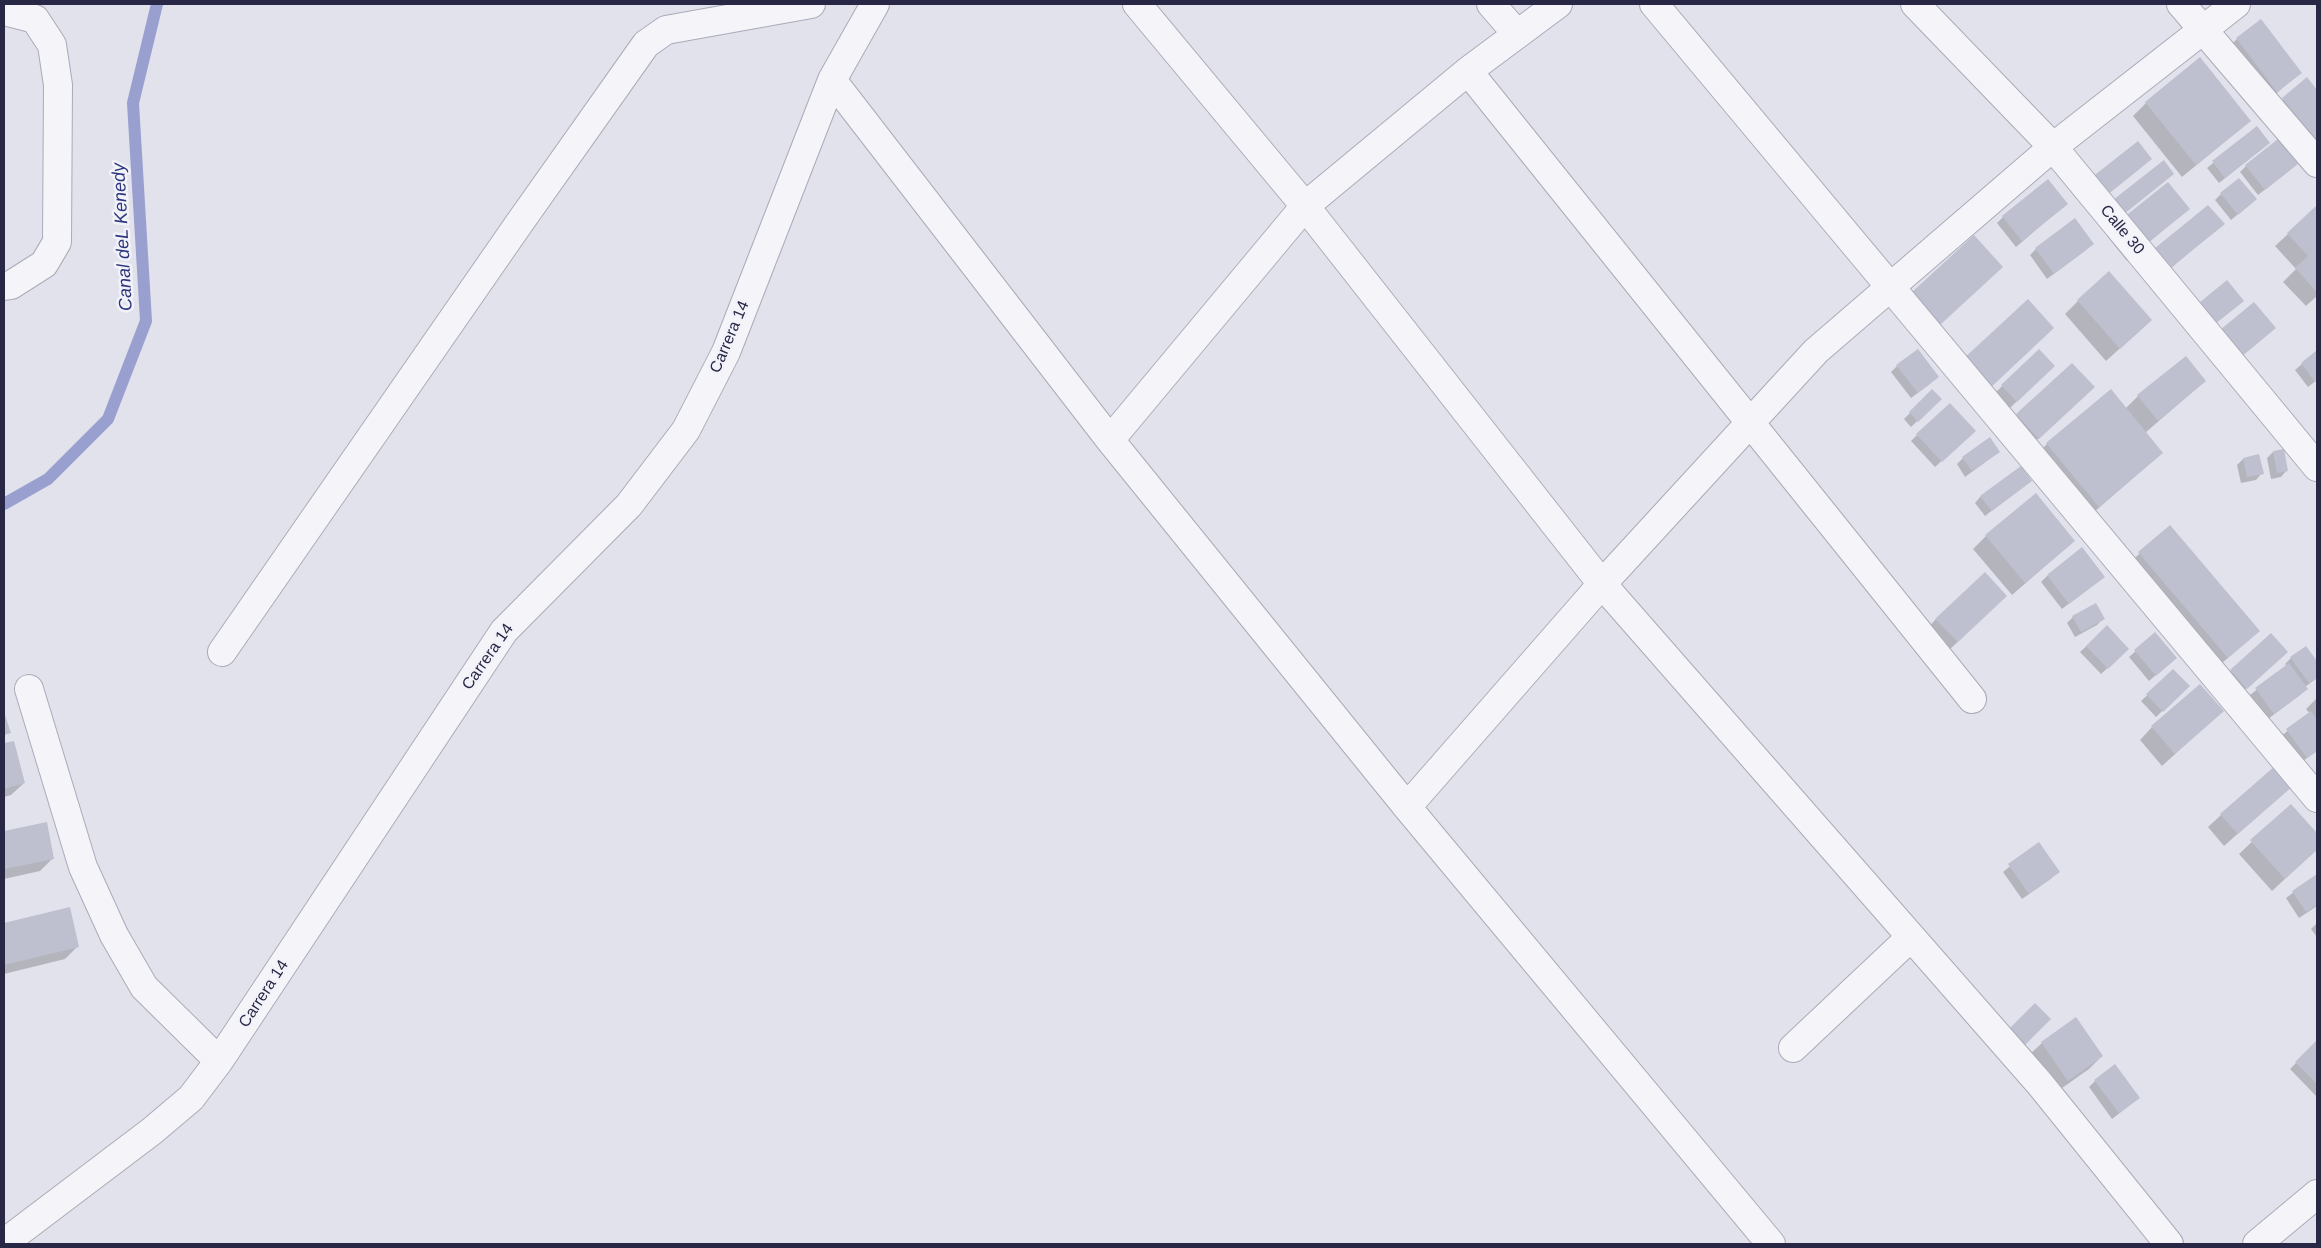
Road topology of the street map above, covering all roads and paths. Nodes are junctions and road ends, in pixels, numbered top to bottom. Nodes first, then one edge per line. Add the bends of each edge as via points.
1 (811, 4) edge
2 (875, 4) edge
3 (1137, 4) edge
4 (1491, 4) edge
5 (1558, 4) edge
6 (1654, 4) edge
7 (1915, 4) edge
8 (2181, 4) edge
9 (2236, 4) edge
10 (4, 11) edge
11 (2204, 29) junction
12 (1516, 34) junction
13 (1468, 71) junction
14 (832, 80) junction
15 (2053, 147) junction
16 (2317, 163) edge
17 (1306, 206) junction
18 (4, 286) edge
19 (1891, 287) junction
20 (1749, 423) junction
21 (1110, 440) junction
22 (2317, 466) edge
23 (1602, 584) junction
24 (222, 652) dead end
25 (29, 689) dead end
26 (1972, 699) dead end
27 (2317, 798) edge
28 (1407, 807) junction
29 (1911, 937) junction
30 (1793, 1048) dead end
31 (220, 1061) junction
32 (2317, 1194) edge
33 (7, 1233) edge
34 (1772, 1244) edge
35 (2169, 1244) edge
36 (2257, 1244) edge

1 - 24 street via 666,30 646,44
2 - 14 street, Carrera 14
3 - 17 street
4 - 12 street
5 - 12 street
6 - 19 street
7 - 15 street, Calle 30
8 - 11 street
9 - 11 street
10 - 18 street via 35,19 44,32 52,45 58,95 57,242 44,264 12,285
11 - 15 street
11 - 16 street
12 - 13 street
13 - 17 street
13 - 20 street
14 - 21 street
14 - 31 street, Carrera 14 via 726,352 686,430 629,505 504,631
15 - 19 street
15 - 22 street, Calle 30
17 - 21 street
17 - 23 street
19 - 20 street via 1816,351
19 - 27 street
20 - 23 street
20 - 26 street
21 - 28 street
23 - 28 street
23 - 29 street
25 - 31 street via 83,867 114,935 144,987
28 - 34 street
29 - 30 street
29 - 35 street via 2040,1084
31 - 33 street, Carrera 14 via 191,1098 152,1131
32 - 36 street

